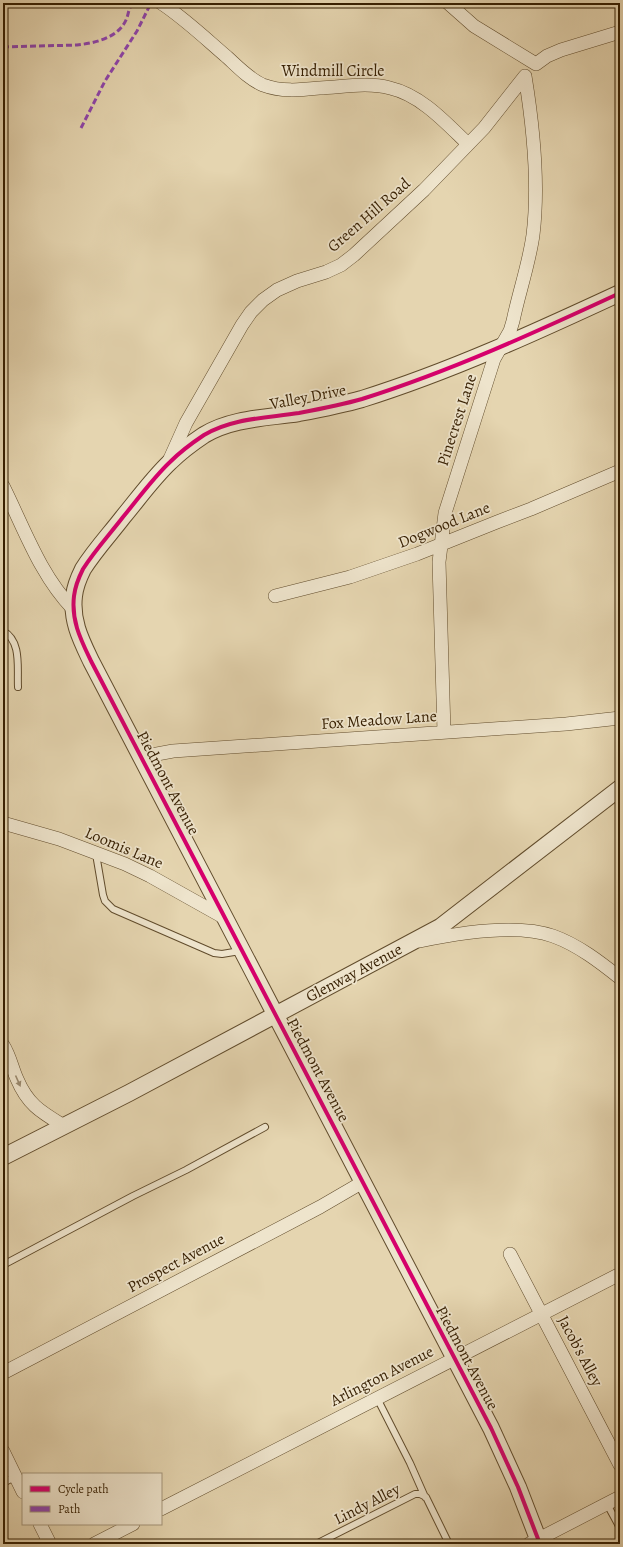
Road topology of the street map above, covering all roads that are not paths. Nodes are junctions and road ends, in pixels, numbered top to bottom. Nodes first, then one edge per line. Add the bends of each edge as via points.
1 (161, 3) edge
2 (448, 3) edge
3 (619, 33) edge
4 (525, 76) joint
5 (468, 144) junction
6 (620, 293) edge
7 (501, 346) junction
8 (169, 463) junction
9 (620, 471) edge
10 (3, 486) edge
11 (440, 545) junction
12 (275, 596) dead end
13 (73, 609) junction
14 (3, 631) edge
15 (18, 687) dead end
16 (620, 718) edge
17 (444, 732) junction
18 (141, 757) junction
19 (620, 788) edge
20 (3, 823) edge
21 (96, 854) junction
22 (225, 918) junction
23 (409, 944) junction
24 (242, 950) junction
25 (620, 978) edge
26 (276, 1015) junction
27 (3, 1045) edge
28 (64, 1126) junction
29 (265, 1127) dead end
30 (3, 1157) edge
31 (363, 1182) junction
32 (510, 1254) dead end
33 (3, 1265) edge
34 (620, 1274) edge
35 (542, 1315) junction
36 (454, 1359) junction
37 (3, 1373) edge
38 (377, 1398) junction
39 (3, 1451) edge
40 (620, 1465) edge
41 (15, 1477) junction
42 (3, 1483) edge
43 (22, 1490) edge
44 (426, 1497) junction
45 (620, 1498) edge
46 (607, 1504) junction
47 (162, 1509) edge
48 (40, 1525) edge
49 (131, 1525) edge
50 (620, 1528) edge
51 (536, 1542) edge
52 (50, 1544) edge
53 (94, 1544) edge
54 (316, 1544) edge
55 (449, 1544) edge

1 - 5 street, Windmill Circle via 261,84 274,89 288,90 360,86 390,88 403,92 423,104
2 - 3 street via 474,26 536,64 561,50
4 - 5 street, Green Hill Road
4 - 7 street, Pinecrest Lane via 532,138 535,210 533,236 513,321
5 - 8 street, Green Hill Road via 424,190 354,255 326,272 277,290 251,312 186,423
6 - 7 street, Valley Drive
7 - 8 street, Valley Drive via 442,371 362,399 226,426 204,435
7 - 11 street, Pinecrest Lane via 494,359 445,513
8 - 13 street, Valley Drive via 83,570 76,588
9 - 11 street, Dogwood Lane
10 - 13 street, Piedmont Avenue via 54,586
11 - 12 street, Dogwood Lane via 350,577
11 - 17 street, Pinecrest Lane
13 - 18 street, Piedmont Avenue via 77,630 91,661
14 - 15 lane via 16,645
16 - 17 street, Fox Meadow Lane
17 - 18 street, Fox Meadow Lane via 173,751
18 - 22 street, Piedmont Avenue
19 - 23 street, Glenway Avenue via 440,927
20 - 21 street, Loomis Lane
21 - 22 street, Loomis Lane via 150,876
21 - 24 lane via 103,895 113,909 214,953
22 - 24 street, Piedmont Avenue
23 - 25 street via 451,935 535,932 563,940
23 - 26 street, Glenway Avenue
24 - 26 street, Piedmont Avenue
26 - 28 street, Glenway Avenue
26 - 31 street, Piedmont Avenue
27 -> 28 street via 27,1099 38,1110
28 - 30 street, Glenway Avenue
29 - 33 lane
31 - 36 street, Piedmont Avenue
31 - 37 street, Prospect Avenue
32 - 35 street, Jacob's Alley
34 - 35 street, Arlington Avenue
35 - 36 street, Arlington Avenue
35 - 40 street, Jacob's Alley
36 - 38 street, Arlington Avenue
36 - 51 street, Piedmont Avenue via 510,1468
38 - 44 lane
38 - 47 street, Arlington Avenue
39 - 41 street
41 - 42 lane
41 - 43 street
44 - 54 lane, Lindy Alley via 415,1494
44 - 55 lane, Lindy Alley
45 - 46 street
46 - 50 lane
46 - 51 street
48 - 52 street
49 - 53 street

